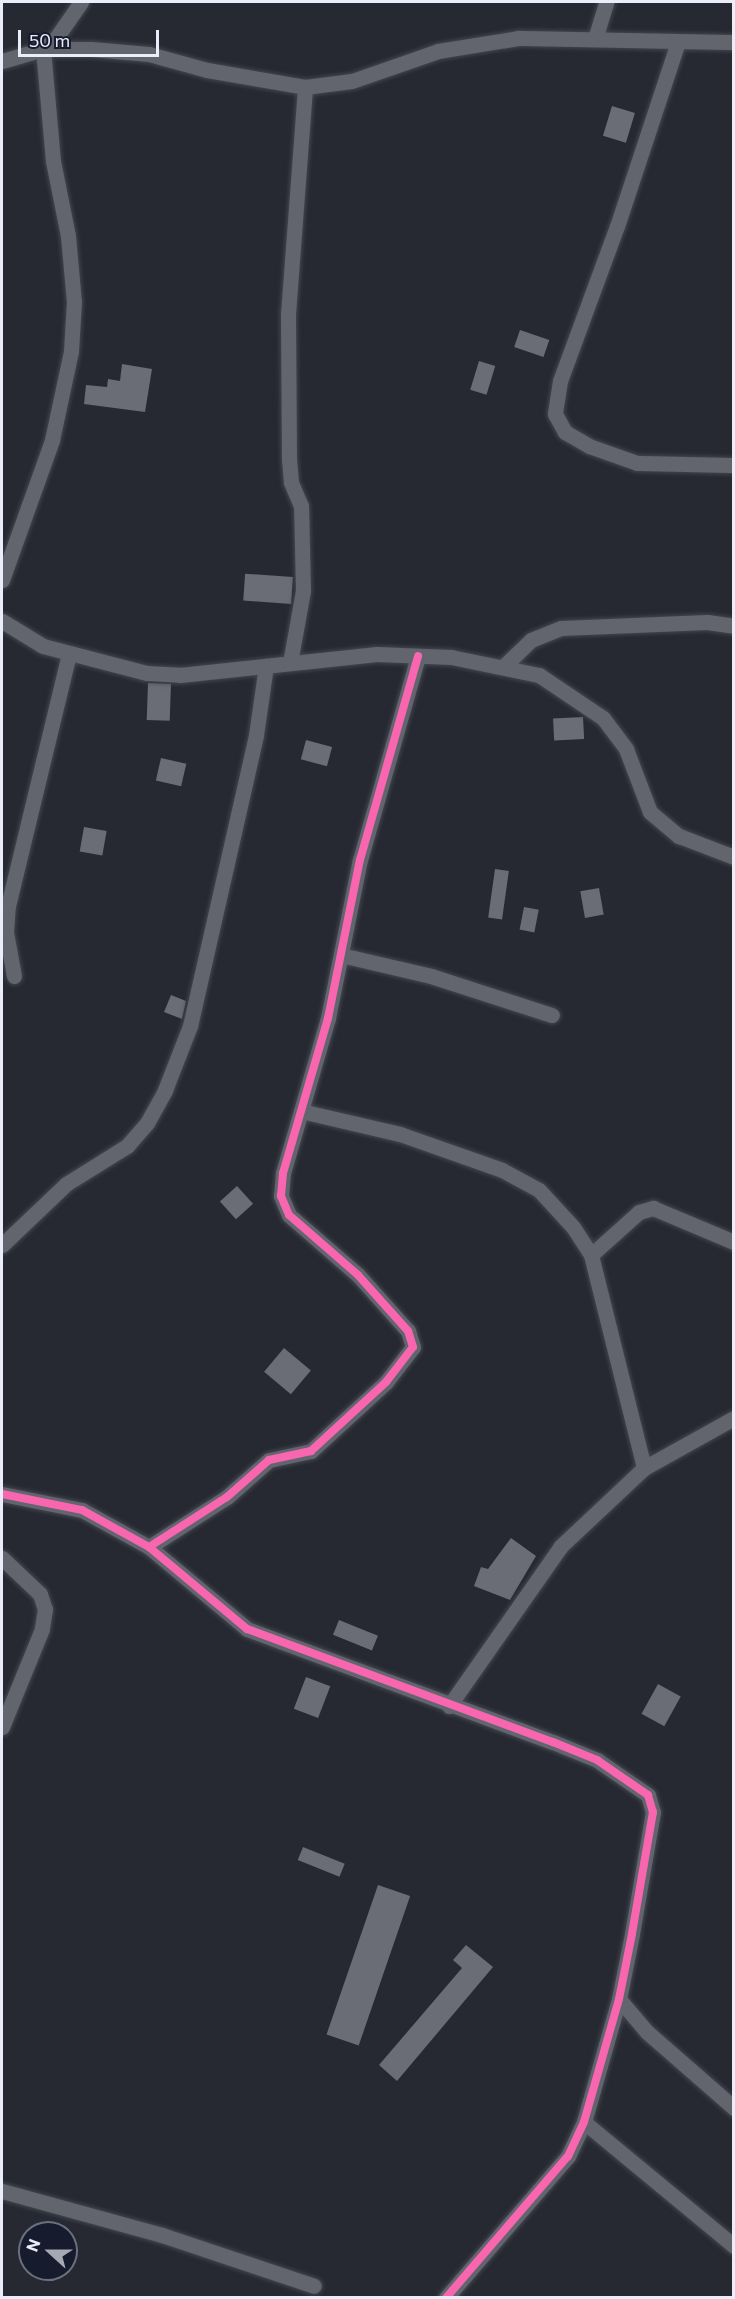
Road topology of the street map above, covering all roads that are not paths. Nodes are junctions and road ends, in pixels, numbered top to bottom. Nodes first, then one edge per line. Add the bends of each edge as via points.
1 (81, 2) edge
2 (606, 2) edge
3 (595, 39) junction
4 (678, 42) junction
5 (734, 42) edge
6 (43, 49) junction
7 (2, 61) edge
8 (305, 87) junction
9 (734, 465) edge
10 (2, 580) edge
11 (2, 621) edge
12 (734, 626) edge
13 (69, 654) junction
14 (418, 656) junction
15 (290, 663) junction
16 (266, 666) junction
17 (504, 666) junction
18 (734, 857) edge
19 (341, 955) junction
20 (14, 976) dead end
21 (552, 1015) dead end
22 (301, 1111) junction
23 (734, 1242) edge
24 (2, 1245) edge
25 (591, 1255) junction
26 (734, 1418) edge
27 (644, 1468) junction
28 (2, 1494) edge
29 (149, 1547) junction
30 (2, 1558) edge
31 (449, 1706) junction
32 (2, 1727) edge
33 (619, 1999) junction
34 (734, 2108) edge
35 (584, 2122) junction
36 (2, 2192) edge
37 (734, 2246) edge
38 (314, 2286) dead end
39 (446, 2298) edge

1 - 6 street via 56,38
2 - 3 street
3 - 4 street
3 - 8 street via 518,38 438,51 352,81
4 - 5 street
4 - 9 street via 618,226 560,381 555,414 565,432 589,446 637,463
6 - 7 street
6 - 8 street via 149,54 207,70
6 - 10 street via 53,160 69,247 74,302 72,351 52,440
8 - 15 street via 288,314 289,460 291,482 301,506 303,591
11 - 13 street via 43,646
12 - 17 street via 707,622 561,628 531,640
13 - 16 street via 147,673 180,675
13 - 20 street via 8,906 6,932
14 - 15 street via 377,654
14 - 17 street
14 - 19 street via 360,860
15 - 16 street
16 - 24 street via 256,735 190,1026 165,1090 147,1123 127,1146 66,1184
17 - 18 street via 539,675 585,702 626,749 650,812 679,837
19 - 21 street via 431,976
19 - 22 street via 328,1018
22 - 25 street via 400,1134 502,1170 539,1190 573,1227
22 - 29 street via 283,1173 281,1196 289,1215 358,1275 408,1331 413,1339 411,1353 338,1430 311,1451 269,1460 227,1497
23 - 25 street via 653,1208 639,1212
25 - 27 street
26 - 27 street
27 - 31 street via 561,1546
28 - 29 street via 82,1510
29 - 31 street via 247,1629
30 - 32 street via 40,1594 45,1609 42,1629
31 - 33 street via 597,1760 648,1795 653,1812
33 - 34 street via 663,2047
33 - 35 street
35 - 37 street
35 - 39 street via 568,2156
36 - 38 street via 162,2235

